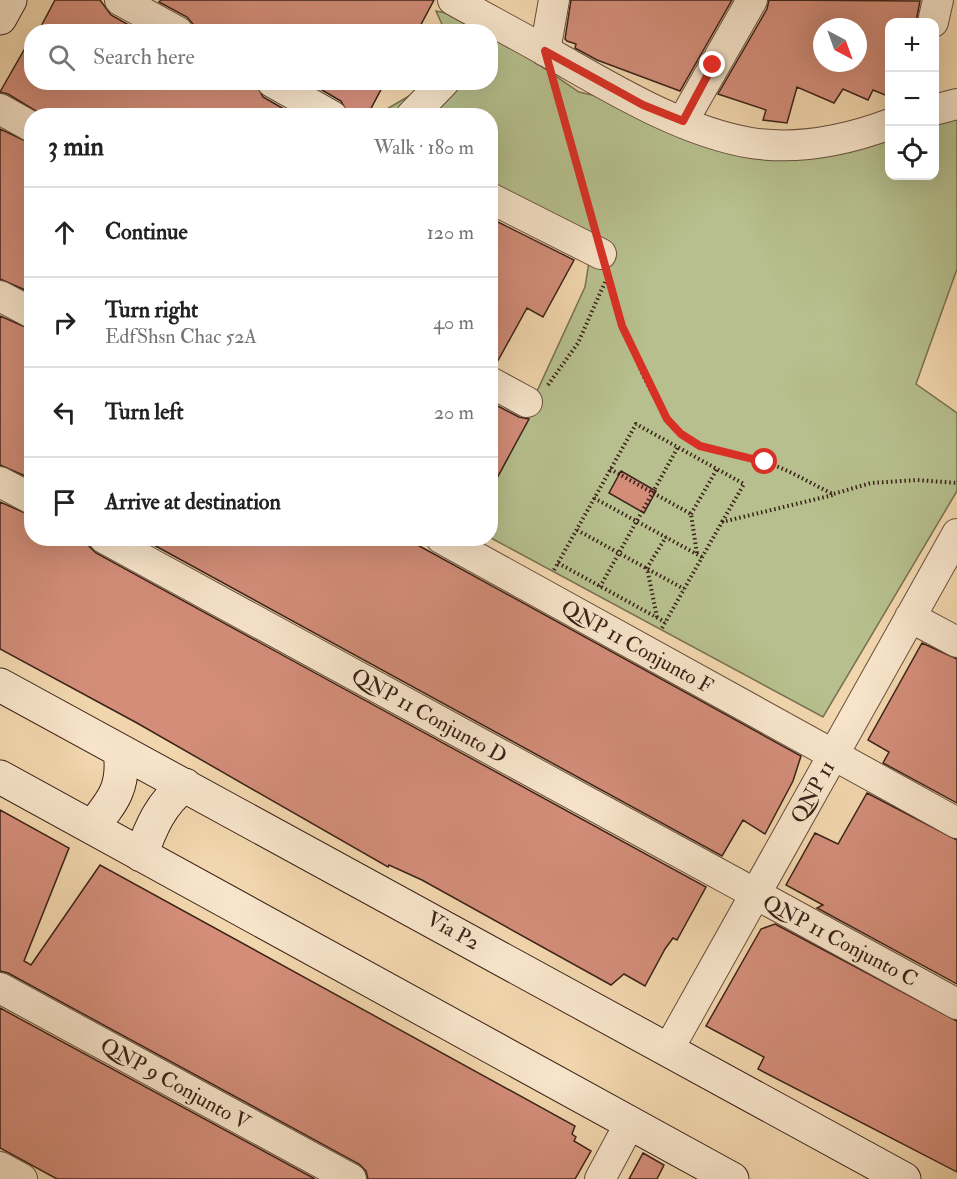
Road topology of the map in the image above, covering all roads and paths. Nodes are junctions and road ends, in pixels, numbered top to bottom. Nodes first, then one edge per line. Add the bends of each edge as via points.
1 (10, 0) edge
2 (120, 0) edge
3 (453, 0) edge
4 (554, 0) edge
5 (752, 0) edge
6 (938, 0) edge
7 (0, 18) edge
8 (934, 18) edge
9 (164, 24) edge
10 (483, 24) edge
11 (499, 37) edge
12 (545, 51) junction
13 (286, 90) edge
14 (436, 90) edge
15 (957, 104) edge
16 (318, 108) edge
17 (419, 108) edge
18 (0, 109) edge
19 (939, 109) edge
20 (683, 121) junction
21 (24, 122) edge
22 (885, 126) edge
23 (498, 202) edge
24 (602, 254) joint
25 (0, 296) edge
26 (24, 309) edge
27 (498, 386) edge
28 (527, 402) joint
29 (678, 447) junction
30 (610, 469) junction
31 (717, 469) junction
32 (0, 482) edge
33 (957, 483) edge
34 (653, 491) junction
35 (24, 495) edge
36 (833, 495) junction
37 (594, 498) junction
38 (691, 514) junction
39 (637, 521) junction
40 (722, 522) junction
41 (577, 530) junction
42 (957, 534) edge
43 (666, 537) junction
44 (119, 546) edge
45 (455, 546) edge
46 (619, 553) junction
47 (697, 554) junction
48 (702, 557) junction
49 (558, 564) junction
50 (647, 568) junction
51 (553, 572) dead end
52 (600, 587) junction
53 (684, 589) junction
54 (910, 617) junction
55 (657, 618) junction
56 (665, 622) junction
57 (661, 630) dead end
58 (957, 642) edge
59 (0, 685) edge
60 (120, 751) junction
61 (833, 755) junction
62 (0, 777) edge
63 (185, 785) junction
64 (957, 823) edge
65 (92, 826) junction
66 (141, 855) junction
67 (755, 895) junction
68 (0, 988) edge
69 (957, 1004) edge
70 (668, 1050) junction
71 (630, 1123) junction
72 (0, 1167) edge
73 (22, 1179) edge
74 (351, 1179) edge
75 (600, 1179) edge
76 (732, 1179) edge
77 (904, 1179) edge

1 - 7 main road
2 - 9 street
3 - 10 street
4 - 12 street
5 - 20 street
6 - 8 street
11 - 12 street
12 - 20 street via 643,105
12 - 24 path
13 - 16 street
14 - 17 street
15 - 19 street
18 - 21 street
20 - 22 street via 752,143 810,144 857,137
23 - 24 street
25 - 26 street
27 - 28 street
28 - 36 path via 536,398 578,343 608,276 622,326 641,370 667,419 681,434 718,453 765,462
29 - 30 path via 636,424
29 - 31 path
29 - 34 path
30 - 34 path
30 - 37 path
31 - 38 path
31 - 40 path via 744,484
32 - 35 street
33 - 36 path via 871,483
34 - 38 path
34 - 39 path
36 - 40 path
37 - 39 path
37 - 41 path
38 - 47 path
39 - 43 path
39 - 46 path
40 - 48 path
41 - 46 path
41 - 49 path
42 - 54 street, QNP 11
43 - 47 path
43 - 50 path
44 - 67 street, QNP 11 Conjunto D
45 - 61 street, QNP 11 Conjunto F
46 - 50 path
46 - 52 path
47 - 48 path
48 - 53 path
49 - 51 path
49 - 52 path
50 - 53 path
50 - 55 path
52 - 55 path
53 - 56 path
54 - 58 street
54 - 61 street, QNP 11
55 - 56 path
56 - 57 path
59 - 60 main road, Via P2
60 - 63 main road, Via P2
60 - 65 main road via 120,783 112,802
61 - 64 street, QNP 11 Conjunto F
61 - 67 street, QNP 11
62 - 65 main road
63 - 66 main road via 164,804
63 - 70 main road, Via P2
65 - 66 main road
66 - 71 main road
67 - 69 street, QNP 11 Conjunto C
67 - 70 street, QNP 11
68 - 74 street, QNP 9 Conjunto V
70 - 77 main road, Via P2
71 - 75 street
71 - 76 main road
72 - 73 street

